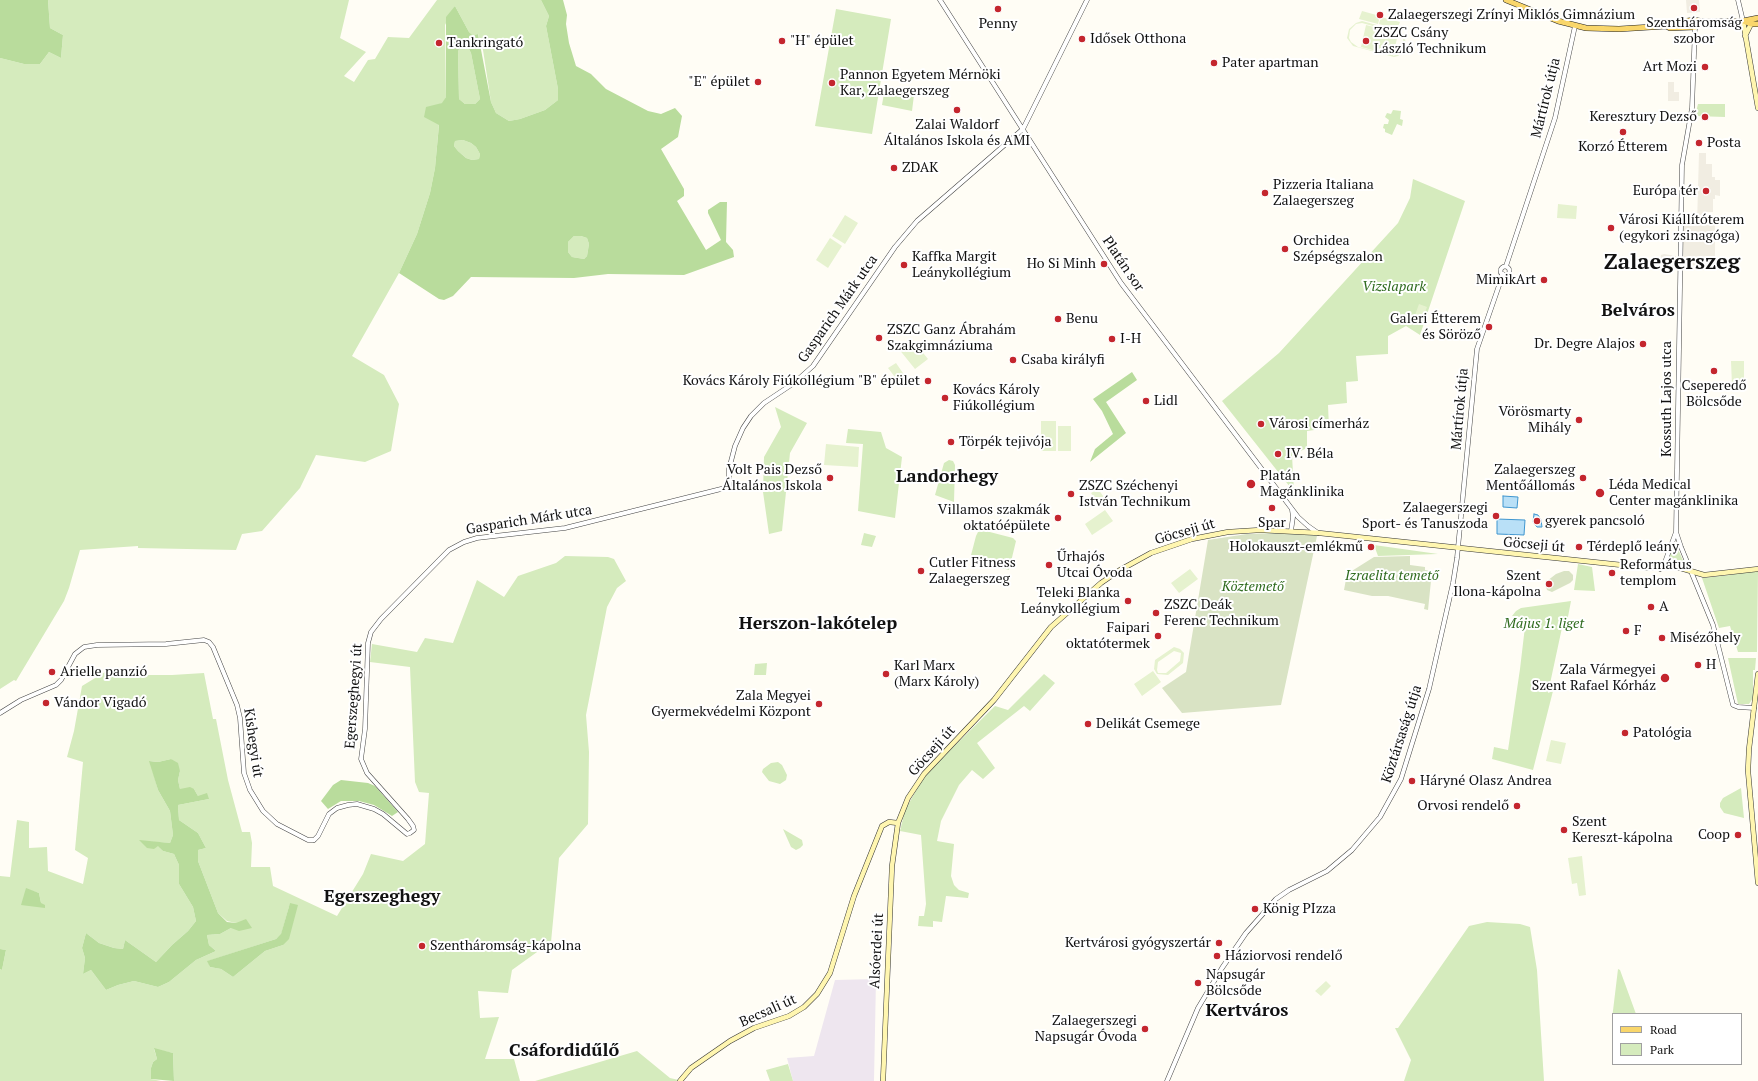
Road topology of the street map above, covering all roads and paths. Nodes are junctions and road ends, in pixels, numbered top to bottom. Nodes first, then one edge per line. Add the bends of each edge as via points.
1 (940, 0) edge
2 (1087, 0) edge
3 (1506, 0) edge
4 (1738, 0) edge
5 (1758, 18) edge
6 (1705, 22) junction
7 (1743, 22) junction
8 (1751, 24) junction
9 (1758, 24) edge
10 (1575, 26) junction
11 (1667, 26) junction
12 (1695, 27) junction
13 (1745, 36) junction
14 (1758, 108) edge
15 (1023, 129) junction
16 (1292, 508) junction
17 (1290, 531) junction
18 (1676, 532) junction
19 (1319, 533) junction
20 (1458, 549) junction
21 (1660, 569) junction
22 (1758, 569) edge
23 (1690, 571) junction
24 (372, 632) joint
25 (1758, 674) edge
26 (1754, 708) junction
27 (0, 713) edge
28 (898, 823) junction
29 (315, 842) joint
30 (1758, 883) edge
31 (680, 1081) edge
32 (883, 1081) edge
33 (1167, 1081) edge

1 - 15 street, Platán sor
2 - 15 street, Gasparich Márk utca
3 - 10 main road
4 - 7 street
5 - 7 main road
6 - 7 main road
6 - 11 main road via 1687,21
6 - 12 main road
7 - 8 main road
7 - 13 main road
8 - 9 main road
8 - 13 main road
10 - 11 main road via 1608,29
10 - 20 street, Mártírok útja via 1555,118 1506,266 1501,269 1502,274 1477,349
11 - 12 main road
12 - 18 street, Kossuth Lajos utca via 1692,112 1682,165
13 - 14 main road
15 - 16 street, Platán sor via 1122,283
15 - 24 street, Gasparich Márk utca via 917,221 895,247 813,366 794,383 760,406 751,416 742,428 735,446 729,487 580,525 477,538 459,544 449,550 381,619
16 - 17 street
16 - 19 street, Platán sor via 1304,523
17 - 19 main road, Göcseji út
17 - 28 main road, Göcseji út via 1237,531 1198,537 1139,559 1101,583 1056,623 994,700 924,774 908,798
18 - 21 street
18 - 23 street
19 - 20 main road, Göcseji út
20 - 21 main road, Göcseji út
20 - 33 street, Köztársaság útja via 1430,689 1401,779 1393,795 1374,826 1340,861 1322,874 1283,894 1246,933 1198,1008
21 - 23 main road, Göcseji út via 1676,568
22 - 23 main road, Göcseji út via 1708,575
23 - 26 street via 1713,625 1733,704 1738,707
24 - 29 street, Egerszeghegyi út via 367,648 365,729 360,759 368,773 408,819 414,830 405,833 374,809 348,805 329,814
25 - 26 main road
26 - 30 main road via 1748,770
27 - 29 street, Kishegyi út via 58,683 75,654 84,647 206,641 213,647 238,709 243,769 248,786 274,822
28 - 31 main road, Becsali út via 888,822 882,826 854,896 830,973 814,998 789,1016 754,1028 730,1041 691,1068
28 - 32 main road, Alsóerdei út via 892,866

